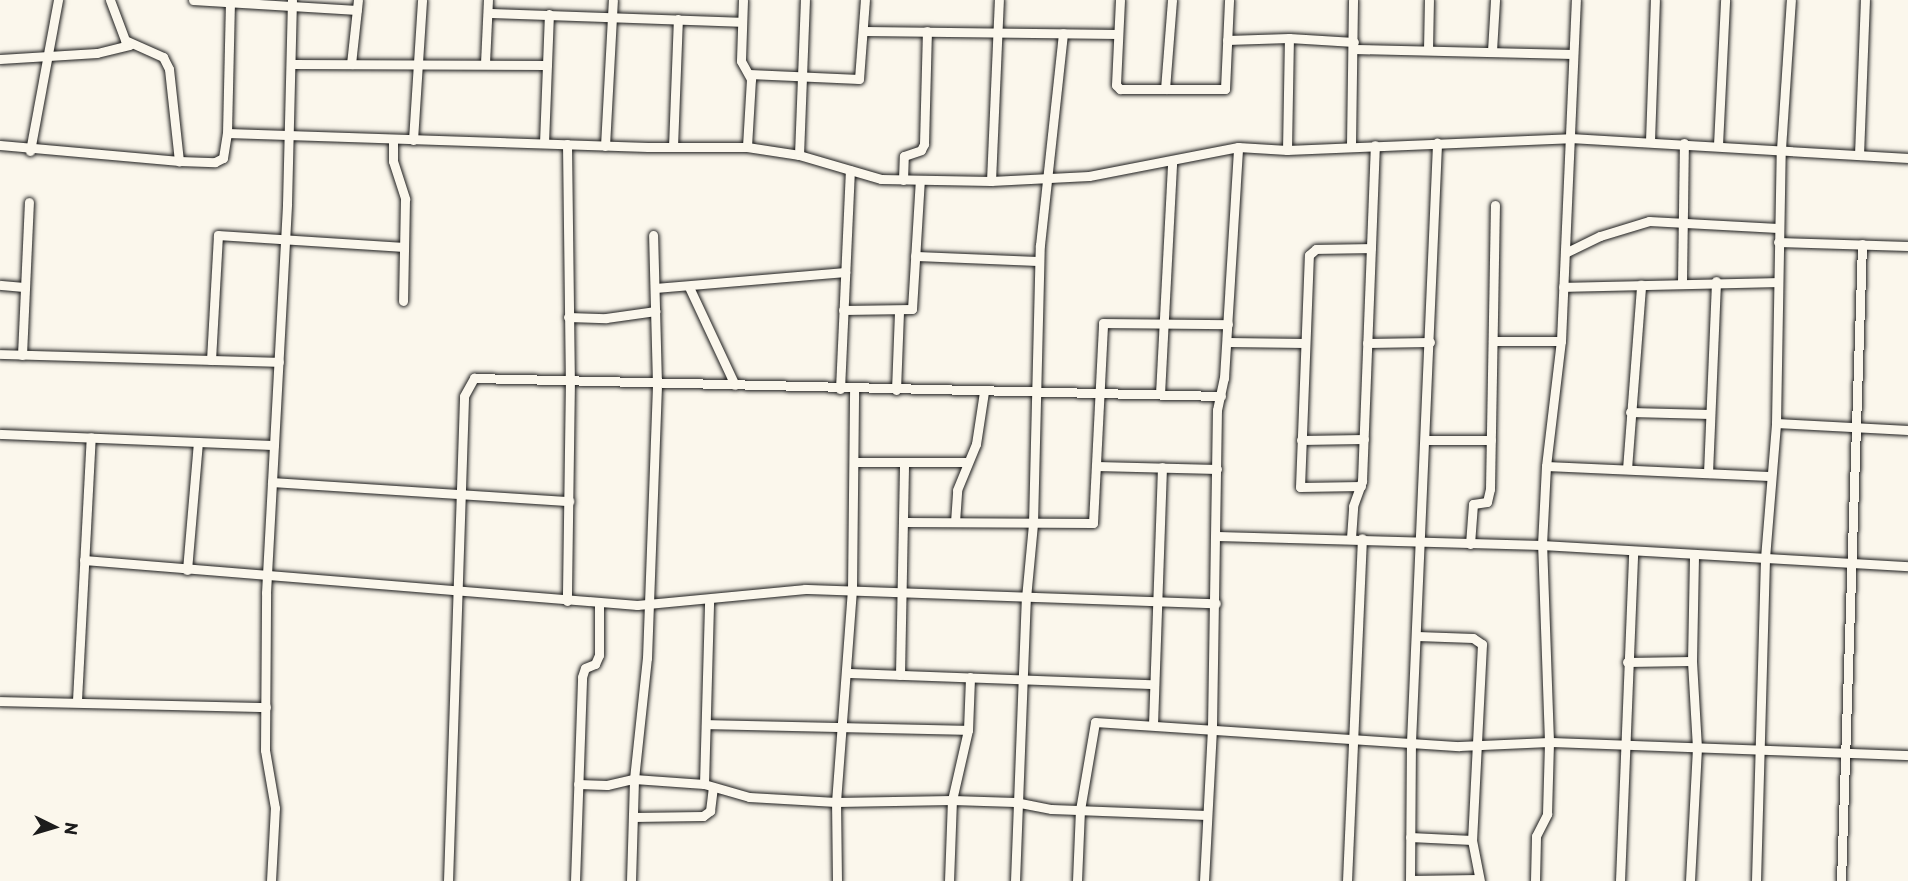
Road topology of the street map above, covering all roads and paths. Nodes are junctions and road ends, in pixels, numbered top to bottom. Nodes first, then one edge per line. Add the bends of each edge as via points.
1 (58, 0) edge
2 (110, 0) edge
3 (193, 0) edge
4 (422, 0) edge
5 (488, 0) edge
6 (613, 0) edge
7 (743, 0) edge
8 (805, 0) edge
9 (865, 0) edge
10 (999, 0) edge
11 (1120, 0) edge
12 (1172, 0) edge
13 (1229, 0) edge
14 (1353, 0) edge
15 (1429, 0) edge
16 (1495, 0) edge
17 (1576, 0) edge
18 (1655, 0) edge
19 (1725, 0) edge
20 (1791, 0) edge
21 (1865, 0) edge
22 (230, 1) edge
23 (292, 3) edge
24 (358, 5) edge
25 (488, 13) junction
26 (549, 14) junction
27 (612, 16) junction
28 (678, 19) junction
29 (742, 22) junction
30 (864, 31) junction
31 (927, 32) junction
32 (997, 32) junction
33 (1063, 33) junction
34 (1118, 34) junction
35 (1289, 38) junction
36 (1227, 40) junction
37 (130, 45) junction
38 (1354, 46) junction
39 (1428, 50) junction
40 (1492, 51) junction
41 (1573, 54) junction
42 (49, 58) junction
43 (0, 59) edge
44 (418, 63) junction
45 (485, 63) junction
46 (293, 64) junction
47 (351, 64) junction
48 (547, 65) junction
49 (748, 74) junction
50 (802, 77) junction
51 (1165, 89) junction
52 (227, 133) junction
53 (290, 135) junction
54 (1570, 138) junction
55 (393, 139) junction
56 (413, 140) junction
57 (1650, 141) junction
58 (1437, 142) junction
59 (544, 143) junction
60 (1684, 143) junction
61 (567, 144) junction
62 (0, 145) edge
63 (1375, 145) junction
64 (1718, 145) junction
65 (605, 146) junction
66 (1351, 146) junction
67 (673, 147) junction
68 (747, 147) junction
69 (1238, 147) junction
70 (1781, 149) junction
71 (1287, 150) junction
72 (30, 151) junction
73 (799, 155) junction
74 (1859, 155) junction
75 (1908, 158) edge
76 (179, 161) junction
77 (1172, 163) junction
78 (850, 170) junction
79 (1048, 179) junction
80 (903, 180) junction
81 (920, 180) junction
82 (992, 182) junction
83 (29, 202) dead end
84 (1495, 205) dead end
85 (1681, 222) junction
86 (1778, 228) junction
87 (653, 235) dead end
88 (285, 241) junction
89 (1778, 242) junction
90 (1863, 244) junction
91 (1908, 246) edge
92 (404, 247) junction
93 (1371, 248) junction
94 (1565, 253) junction
95 (915, 256) junction
96 (1039, 261) junction
97 (845, 272) junction
98 (1716, 281) junction
99 (1682, 282) junction
100 (1776, 282) junction
101 (0, 285) edge
102 (1641, 285) junction
103 (689, 286) junction
104 (25, 287) junction
105 (1563, 287) junction
106 (655, 288) junction
107 (403, 301) dead end
108 (843, 310) junction
109 (656, 311) junction
110 (899, 312) junction
111 (568, 317) junction
112 (1164, 322) junction
113 (1228, 324) junction
114 (1493, 341) junction
115 (1561, 341) junction
116 (1227, 342) junction
117 (1430, 342) junction
118 (1305, 343) junction
119 (1367, 343) junction
120 (0, 354) edge
121 (22, 355) junction
122 (211, 360) junction
123 (279, 362) junction
124 (570, 378) junction
125 (657, 384) junction
126 (735, 386) junction
127 (840, 389) junction
128 (854, 390) junction
129 (896, 390) junction
130 (984, 392) junction
131 (1037, 393) junction
132 (1098, 393) junction
133 (1160, 394) junction
134 (1221, 396) junction
135 (1630, 412) junction
136 (1710, 414) junction
137 (1776, 423) junction
138 (1857, 429) junction
139 (1908, 430) edge
140 (0, 434) edge
141 (91, 438) junction
142 (1364, 439) junction
143 (1301, 440) junction
144 (1426, 440) junction
145 (1491, 440) junction
146 (198, 442) junction
147 (274, 445) junction
148 (854, 462) junction
149 (968, 462) junction
150 (904, 463) junction
151 (1096, 466) junction
152 (1546, 466) junction
153 (1162, 467) junction
154 (1217, 469) junction
155 (1627, 469) junction
156 (1708, 472) junction
157 (1769, 476) junction
158 (272, 482) junction
159 (1361, 486) junction
160 (460, 494) junction
161 (568, 501) junction
162 (904, 522) junction
163 (955, 522) junction
164 (1033, 524) junction
165 (1217, 536) junction
166 (1352, 538) junction
167 (1362, 538) junction
168 (1422, 542) junction
169 (1470, 544) junction
170 (1542, 545) junction
171 (1633, 553) junction
172 (1694, 556) junction
173 (1765, 558) junction
174 (84, 560) junction
175 (1852, 562) junction
176 (1908, 566) edge
177 (187, 570) junction
178 (267, 575) junction
179 (455, 590) junction
180 (852, 590) junction
181 (903, 592) junction
182 (1026, 598) junction
183 (709, 600) junction
184 (567, 601) junction
185 (1155, 601) junction
186 (599, 603) junction
187 (1216, 603) junction
188 (649, 605) junction
189 (1417, 636) junction
190 (1692, 661) junction
191 (1627, 662) junction
192 (847, 673) junction
193 (900, 675) junction
194 (970, 677) junction
195 (1022, 678) junction
196 (1153, 684) junction
197 (77, 700) junction
198 (0, 701) edge
199 (266, 707) junction
200 (706, 724) junction
201 (1153, 725) junction
202 (1212, 728) junction
203 (841, 729) junction
204 (968, 730) junction
205 (1352, 737) junction
206 (1411, 742) junction
207 (1549, 742) junction
208 (1623, 745) junction
209 (1479, 746) junction
210 (1697, 748) junction
211 (1761, 750) junction
212 (1843, 754) junction
213 (1908, 755) edge
214 (634, 779) junction
215 (579, 784) junction
216 (709, 786) junction
217 (952, 800) junction
218 (836, 802) junction
219 (1015, 802) junction
220 (1080, 810) junction
221 (1208, 815) junction
222 (633, 817) junction
223 (1410, 837) junction
224 (1472, 840) junction
225 (1410, 880) edge
226 (1479, 880) edge
227 (271, 881) edge
228 (448, 881) edge
229 (575, 881) edge
230 (631, 881) edge
231 (837, 881) edge
232 (949, 881) edge
233 (1015, 881) edge
234 (1077, 881) edge
235 (1204, 881) edge
236 (1347, 881) edge
237 (1535, 881) edge
238 (1620, 881) edge
239 (1690, 881) edge
240 (1756, 881) edge
241 (1841, 881) edge

1 - 42 street
2 - 37 street via 120,32
3 - 22 street
4 - 44 street
5 - 25 street
6 - 27 street
7 - 29 street
8 - 50 street
9 - 30 street
10 - 32 street
11 - 34 street
12 - 51 street
13 - 36 street
14 - 38 street
15 - 39 street
16 - 40 street
17 - 41 street
18 - 57 street
19 - 64 street
20 - 70 street
21 - 74 street
22 - 23 street
22 - 52 street
23 - 24 street
23 - 46 street
24 - 47 street
25 - 26 street
25 - 45 street
26 - 27 street
26 - 48 street
27 - 28 street
27 - 65 street
28 - 29 street
28 - 67 street
29 - 49 street via 741,65
30 - 31 street
30 - 50 street via 859,79
31 - 32 street
31 - 80 street via 924,144 921,150 904,156
32 - 33 street
32 - 82 street
33 - 34 street
33 - 79 street
34 - 51 street via 1116,85 1120,89
35 - 36 street
35 - 38 street
35 - 71 street
36 - 51 street via 1225,89
37 - 42 street via 113,51
37 - 76 street via 163,57 169,69
38 - 39 street
38 - 66 street
39 - 40 street
40 - 41 street
41 - 54 street
42 - 43 street
42 - 72 street
44 - 45 street
44 - 47 street
44 - 56 street
45 - 48 street
46 - 47 street
46 - 53 street
48 - 59 street
49 - 50 street
49 - 68 street
50 - 73 street
52 - 53 street
52 - 76 street via 223,158 215,162
53 - 55 street
53 - 88 street
54 - 57 street
54 - 58 street
54 - 94 street
55 - 56 street
55 - 92 street via 393,161 405,199
56 - 59 street
57 - 60 street
58 - 63 street
58 - 117 street
59 - 61 street
60 - 64 street
60 - 85 street
61 - 65 street
61 - 111 street
62 - 72 street
63 - 66 street
63 - 93 street
64 - 70 street
65 - 67 street
66 - 71 street
67 - 68 street
68 - 73 street
69 - 71 street
69 - 77 street
69 - 113 street
70 - 74 street
70 - 86 street
72 - 76 street
73 - 78 street
74 - 75 street
77 - 79 street
77 - 112 street
78 - 80 street
78 - 97 street
79 - 82 street
79 - 96 street
80 - 81 street
81 - 82 street
81 - 95 street
83 - 104 street
84 - 114 street
85 - 86 street
85 - 94 street via 1649,221 1600,236
85 - 99 street
86 - 89 street
87 - 106 street
88 - 92 street
88 - 122 street via 218,235
88 - 123 street
89 - 90 street
89 - 100 street
90 - 91 street
90 - 138 street
92 - 107 street
93 - 118 street via 1311,251
93 - 119 street
94 - 105 street
95 - 96 street
95 - 110 street via 912,309
96 - 131 street
97 - 103 street
97 - 108 street
98 - 99 street
98 - 100 street
98 - 136 street
99 - 102 street
100 - 137 street
101 - 104 street
102 - 105 street
102 - 135 street
103 - 106 street
103 - 126 street
104 - 121 street
105 - 115 street
106 - 109 street
108 - 110 street
108 - 127 street
109 - 111 street via 606,318
109 - 125 street
110 - 129 street
111 - 124 street
112 - 113 street
112 - 132 street via 1103,323
112 - 133 street
113 - 116 street
114 - 115 street
114 - 145 street
115 - 152 street
116 - 118 street
116 - 134 street
117 - 119 street
117 - 144 street
118 - 143 street
119 - 142 street
120 - 121 street
121 - 122 street
122 - 123 street
123 - 147 street
124 - 125 street
124 - 160 street via 474,378 464,396
124 - 161 street
125 - 126 street
125 - 188 street
126 - 127 street
127 - 128 street
128 - 129 street
128 - 148 street
129 - 130 street
130 - 131 street
130 - 149 street via 978,436
131 - 132 street
131 - 164 street
132 - 133 street
132 - 151 street
133 - 134 street
134 - 154 street via 1217,410
135 - 136 street
135 - 155 street
136 - 156 street
137 - 138 street
137 - 157 street
138 - 139 street
138 - 175 street
140 - 141 street
141 - 146 street
141 - 174 street
142 - 143 street
142 - 159 street
143 - 159 street via 1300,488
144 - 145 street
144 - 168 street
145 - 169 street via 1488,500 1473,504
146 - 147 street
146 - 177 street
147 - 158 street
148 - 150 street
148 - 180 street
149 - 150 street
149 - 163 street via 957,490
150 - 162 street
151 - 153 street
151 - 164 street via 1093,523
152 - 155 street
152 - 170 street
153 - 154 street
153 - 185 street
154 - 165 street
155 - 156 street
156 - 157 street
157 - 173 street
158 - 160 street
158 - 178 street
159 - 166 street via 1353,506
160 - 161 street
160 - 179 street
161 - 184 street
162 - 163 street
162 - 181 street
163 - 164 street
164 - 182 street
165 - 166 street
165 - 187 street
166 - 167 street
167 - 168 street
167 - 205 street
168 - 169 street
168 - 189 street
169 - 170 street
170 - 171 street
170 - 207 street
171 - 172 street
171 - 191 street
172 - 173 street
172 - 190 street
173 - 175 street
173 - 211 street
174 - 177 street
174 - 197 street
175 - 176 street
175 - 212 street
177 - 178 street
178 - 179 street
178 - 199 street
179 - 184 street
179 - 228 street
180 - 181 street
180 - 183 street via 787,589
180 - 192 street
181 - 182 street
181 - 193 street
182 - 185 street
182 - 195 street
183 - 188 street
183 - 200 street
184 - 186 street
185 - 187 street
185 - 196 street
186 - 188 street
186 - 215 street via 599,655 595,664 585,668 582,677
187 - 202 street
188 - 214 street
189 - 206 street
189 - 209 street via 1481,641
190 - 191 street
190 - 210 street
191 - 208 street
192 - 193 street
192 - 203 street
193 - 194 street
194 - 195 street
194 - 204 street
195 - 196 street
195 - 219 street
196 - 201 street
197 - 198 street
197 - 199 street
199 - 227 street via 265,750 275,808
200 - 203 street
200 - 216 street
201 - 202 street
201 - 220 street via 1094,724
202 - 205 street
202 - 221 street
203 - 204 street
203 - 218 street
204 - 217 street
205 - 206 street
205 - 236 street
206 - 209 street
206 - 223 street
207 - 208 street
207 - 209 street
207 - 237 street via 1546,814 1536,836
208 - 210 street
208 - 238 street
209 - 224 street
210 - 211 street
210 - 239 street
211 - 212 street
211 - 240 street
212 - 213 street
212 - 241 street
214 - 215 street via 607,785
214 - 216 street
214 - 222 street
215 - 229 street
216 - 218 street via 742,796
216 - 222 street via 710,811 703,816
217 - 218 street
217 - 219 street
217 - 232 street
218 - 231 street
219 - 220 street
219 - 233 street
220 - 221 street
220 - 234 street
221 - 235 street
222 - 230 street
223 - 224 street
223 - 225 street
224 - 226 street
225 - 226 street

